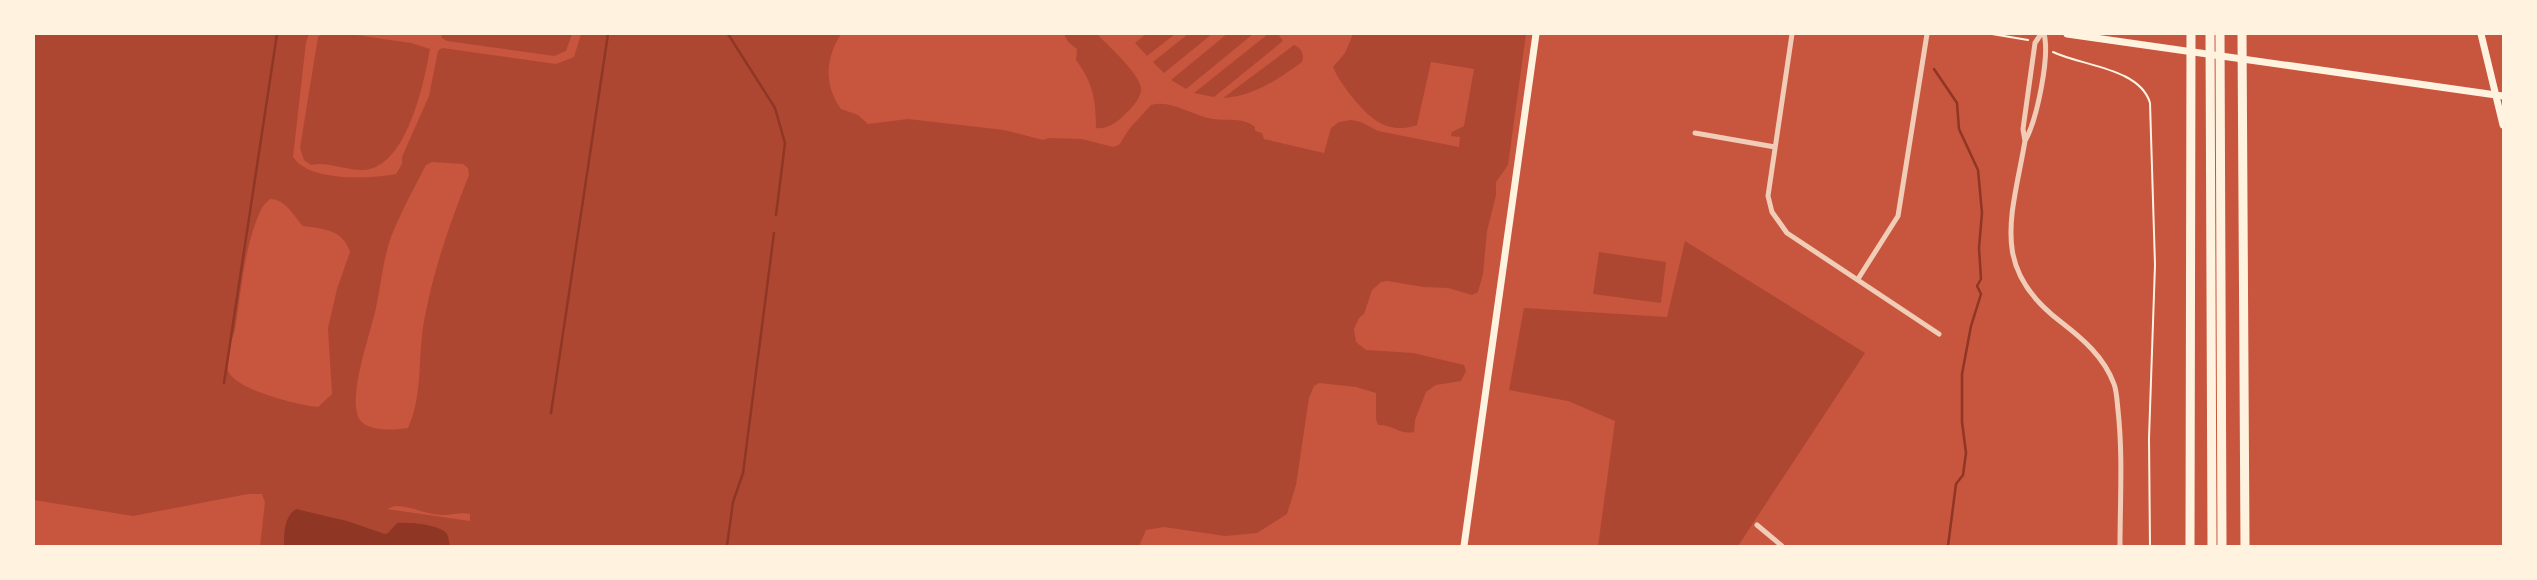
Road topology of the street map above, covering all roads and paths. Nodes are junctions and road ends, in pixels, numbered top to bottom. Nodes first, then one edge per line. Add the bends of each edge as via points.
1 (1536, 34) edge
2 (1792, 34) edge
3 (1927, 34) edge
4 (1992, 34) edge
5 (2042, 34) edge
6 (2068, 34) edge
7 (2191, 34) edge
8 (2210, 34) edge
9 (2220, 34) edge
10 (2242, 34) edge
11 (2481, 34) edge
12 (2030, 40) dead end
13 (2049, 50) dead end
14 (2500, 95) edge
15 (2024, 119) junction
16 (2033, 122) junction
17 (2503, 125) edge
18 (1695, 133) dead end
19 (2025, 141) junction
20 (1775, 147) junction
21 (1858, 279) junction
22 (1939, 334) dead end
23 (1757, 525) dead end
24 (1464, 546) edge
25 (1782, 546) edge
26 (2120, 546) edge
27 (2150, 546) edge
28 (2190, 546) edge
29 (2212, 546) edge
30 (2222, 546) edge
31 (2245, 546) edge

1 - 24 main road
2 - 20 street
3 - 21 street via 1898,216
4 - 12 path
5 - 15 street via 2035,43
5 - 16 street via 2046,44
6 - 14 main road
7 - 28 highway
8 - 29 highway
9 - 30 highway
10 - 31 highway
11 - 14 main road
13 - 27 path via 2128,78 2142,87 2150,103 2155,265
14 - 17 main road
15 - 16 street
15 - 19 street
16 - 19 street
18 - 20 street
19 - 26 street via 2011,221 2010,250 2021,280 2041,307 2099,355 2115,385 2120,431
20 - 21 street via 1768,196 1780,225 1787,233
21 - 22 street
23 - 25 street

